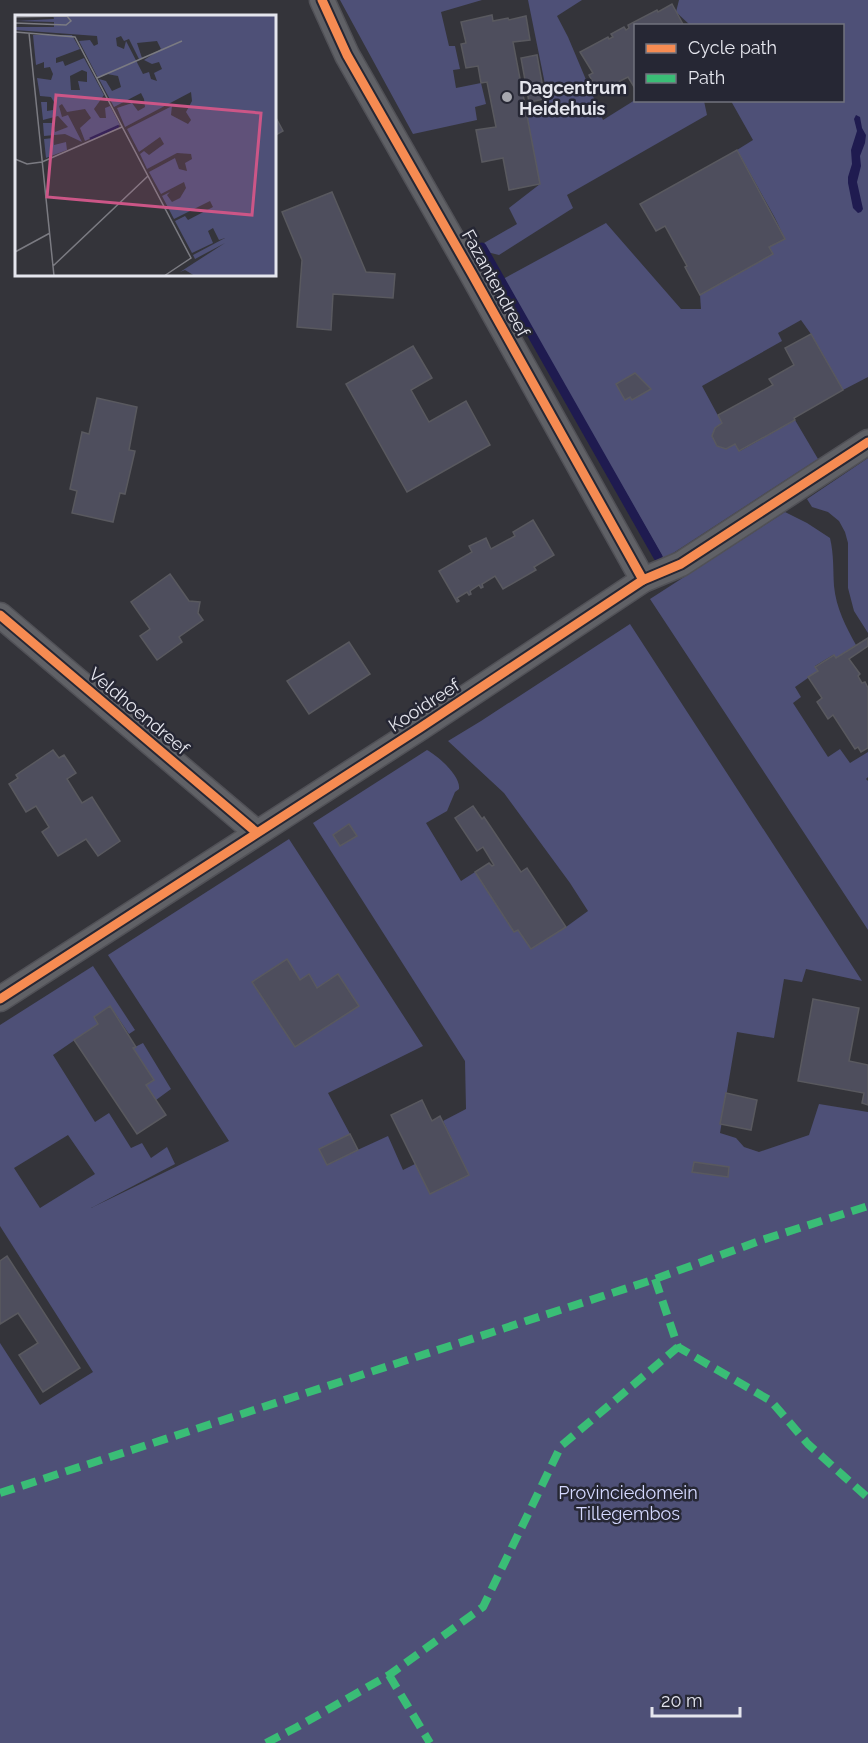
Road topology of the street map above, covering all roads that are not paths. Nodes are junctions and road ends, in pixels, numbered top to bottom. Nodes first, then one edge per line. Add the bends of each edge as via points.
1 (322, 0) edge
2 (868, 442) edge
3 (644, 580) junction
4 (0, 615) edge
5 (256, 832) junction
6 (0, 999) edge

1 - 3 street, Fazantendreef via 347,55
2 - 3 street, Kooidreef via 681,564
3 - 5 street, Kooidreef
4 - 5 street, Veldhoendreef
5 - 6 street, Kooidreef

